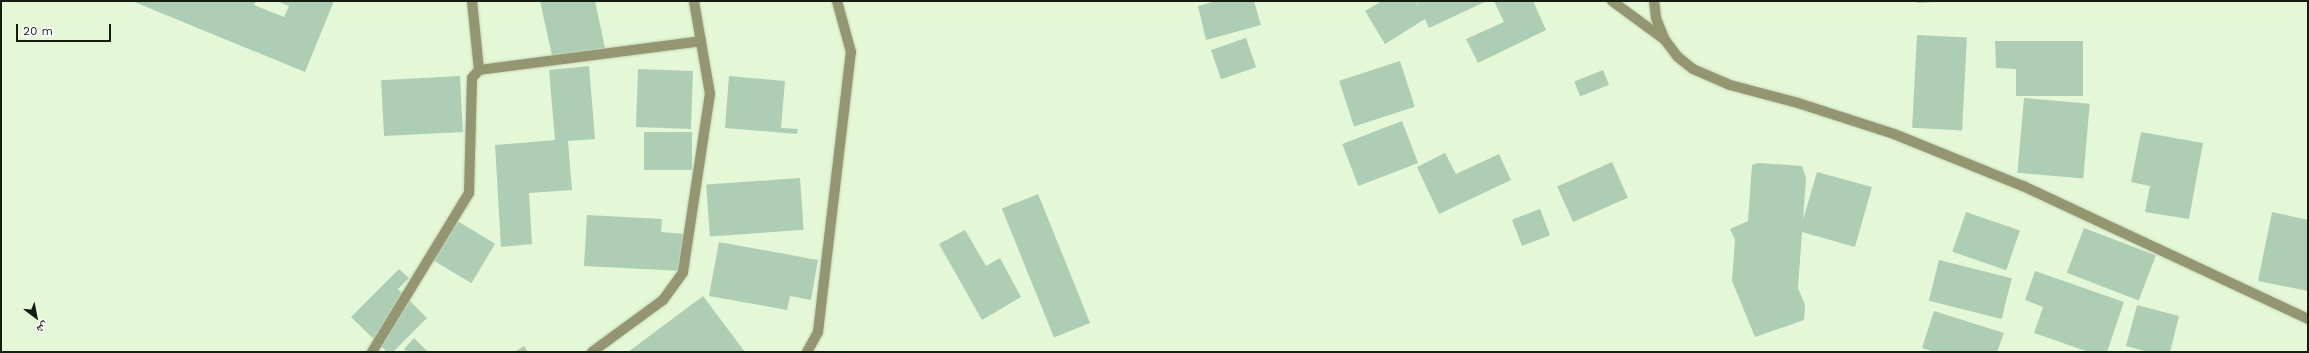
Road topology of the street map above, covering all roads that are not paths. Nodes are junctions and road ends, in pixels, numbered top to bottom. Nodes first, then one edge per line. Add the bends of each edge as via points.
1 (472, 1) edge
2 (694, 1) edge
3 (837, 1) edge
4 (1612, 1) edge
5 (1654, 1) edge
6 (1665, 40) junction
7 (701, 41) junction
8 (479, 70) junction
9 (2308, 319) edge
10 (372, 352) edge
11 (592, 352) edge
12 (807, 352) edge

1 - 8 street
2 - 7 street
3 - 12 street via 851,52 818,332
4 - 6 street
5 - 6 street via 1656,18
6 - 9 street via 1678,57 1693,69 1730,85 1798,103 1894,134 2023,186
7 - 8 street
7 - 11 street via 710,94 683,272 663,300
8 - 10 street via 472,78 469,193

